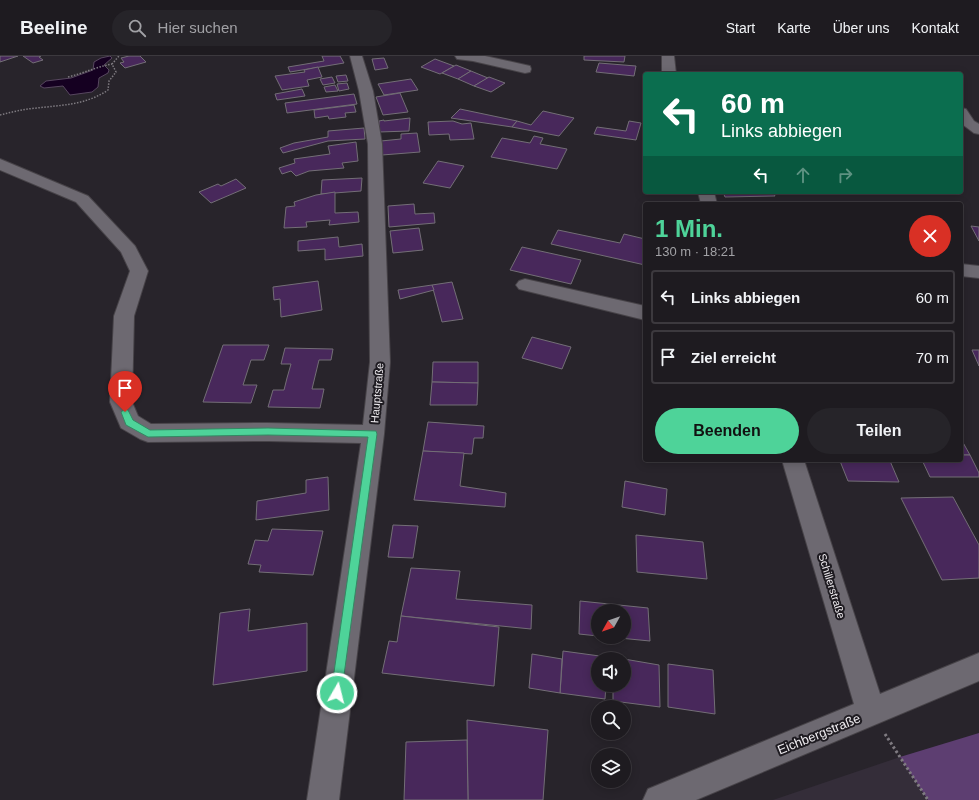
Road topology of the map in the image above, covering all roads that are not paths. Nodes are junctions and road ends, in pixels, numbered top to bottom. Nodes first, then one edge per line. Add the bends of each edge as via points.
1 (356, 56) edge
2 (461, 56) edge
3 (668, 56) edge
4 (526, 69) dead end
5 (669, 72) edge
6 (963, 115) edge
7 (979, 130) edge
8 (0, 164) edge
9 (963, 270) edge
10 (979, 272) edge
11 (525, 285) dead end
12 (643, 313) edge
13 (373, 434) junction
14 (794, 462) edge
15 (979, 667) edge
16 (871, 712) junction
17 (323, 800) edge
18 (659, 800) edge

1 - 13 street, Hauptstraße via 366,91 375,144 380,362
2 - 4 street
3 - 5 street
6 - 7 street via 969,124
8 - 13 street via 82,199 130,250 139,271 124,316 121,402 129,422 148,433
9 - 10 street
11 - 12 street
13 - 17 street, Hauptstraße
14 - 16 street, Schillerstraße
15 - 16 street, Eichbergstraße
16 - 18 street, Eichbergstraße

